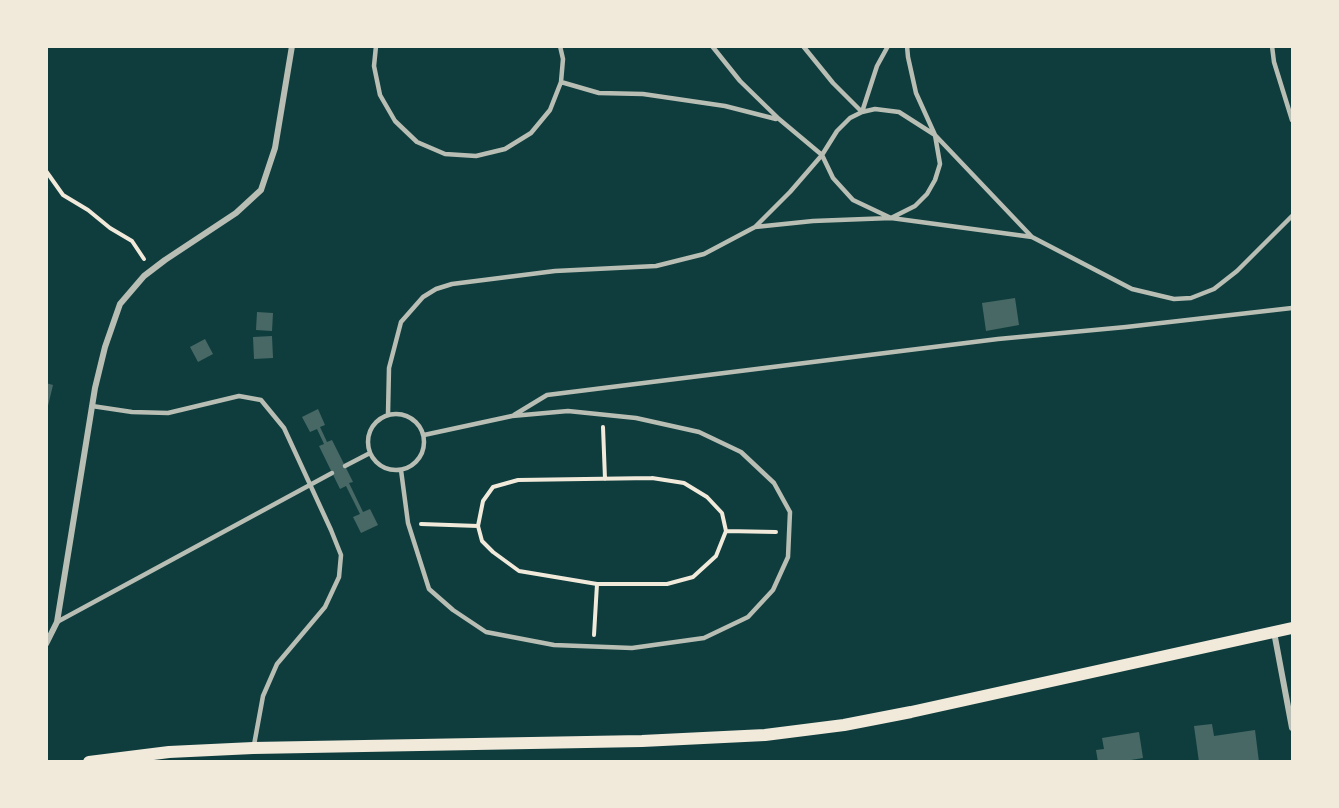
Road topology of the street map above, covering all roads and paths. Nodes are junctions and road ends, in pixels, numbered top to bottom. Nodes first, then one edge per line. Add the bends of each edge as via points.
1 (292, 46) edge
2 (376, 46) edge
3 (560, 46) edge
4 (712, 46) edge
5 (803, 46) edge
6 (888, 46) edge
7 (907, 46) edge
8 (1272, 46) edge
9 (561, 82) junction
10 (862, 112) junction
11 (779, 119) junction
12 (1293, 120) edge
13 (935, 135) junction
14 (822, 155) junction
15 (46, 171) edge
16 (1293, 216) edge
17 (891, 218) junction
18 (755, 227) junction
19 (1032, 237) junction
20 (151, 271) junction
21 (1293, 308) edge
22 (92, 406) junction
23 (388, 414) junction
24 (603, 414) junction
25 (513, 416) junction
26 (424, 435) junction
27 (370, 453) junction
28 (345, 466) dead end
29 (401, 470) junction
30 (332, 473) dead end
31 (605, 479) junction
32 (309, 484) junction
33 (408, 523) junction
34 (478, 526) junction
35 (726, 531) junction
36 (789, 533) junction
37 (597, 585) junction
38 (57, 622) junction
39 (1293, 628) edge
40 (1274, 632) junction
41 (46, 644) edge
42 (593, 646) junction
43 (1293, 728) edge
44 (254, 748) junction
45 (89, 762) edge

1 - 20 street via 275,148 261,190 236,213
2 - 9 lane via 374,66 380,95 395,122 417,142 445,154 476,156 505,149 531,134 550,110
3 - 9 lane
4 - 11 lane
5 - 10 lane
6 - 10 lane
7 - 13 lane via 916,93
8 - 12 lane
9 - 11 lane via 599,93 725,106
10 - 13 lane via 899,112
10 - 14 lane via 837,131
11 - 14 lane
13 - 17 lane via 940,164 927,194 915,206
13 - 19 lane
14 - 17 lane via 833,178 853,200
14 - 18 lane
15 - 20 path via 63,195 132,241
16 - 19 lane via 1237,271 1214,289 1191,298 1174,299 1132,290
17 - 18 lane
17 - 19 lane
18 - 23 lane via 704,254 656,267 545,273 436,289 400,322 389,368
20 - 22 street via 120,304 105,347
21 - 25 lane via 998,339 547,395
22 - 32 lane via 168,413 239,396 261,400 284,428
22 - 38 street
23 - 26 lane via 414,419
23 - 27 lane via 368,434
24 - 25 lane via 568,411
24 - 31 path
24 - 36 lane via 699,432 741,452 774,483 790,512
25 - 26 lane
26 - 29 lane via 417,461
27 - 28 lane
27 - 29 lane via 383,467
29 - 33 lane
30 - 32 lane
31 - 34 path via 518,480 493,487 483,501
31 - 35 path via 652,478 684,483 723,513
32 - 38 lane
32 - 44 lane via 341,555 339,577 325,607 277,663 263,696
33 - 34 path
33 - 42 lane via 429,589 486,632 554,645
34 - 37 path via 482,541 519,571
35 - 36 path
35 - 37 path via 716,556 693,577 666,584
36 - 42 lane via 788,557 773,590 747,617 704,638 632,648
37 - 42 path
38 - 41 street
39 - 40 main road
40 - 43 street
40 - 44 main road via 911,712 765,735
44 - 45 main road via 169,752

